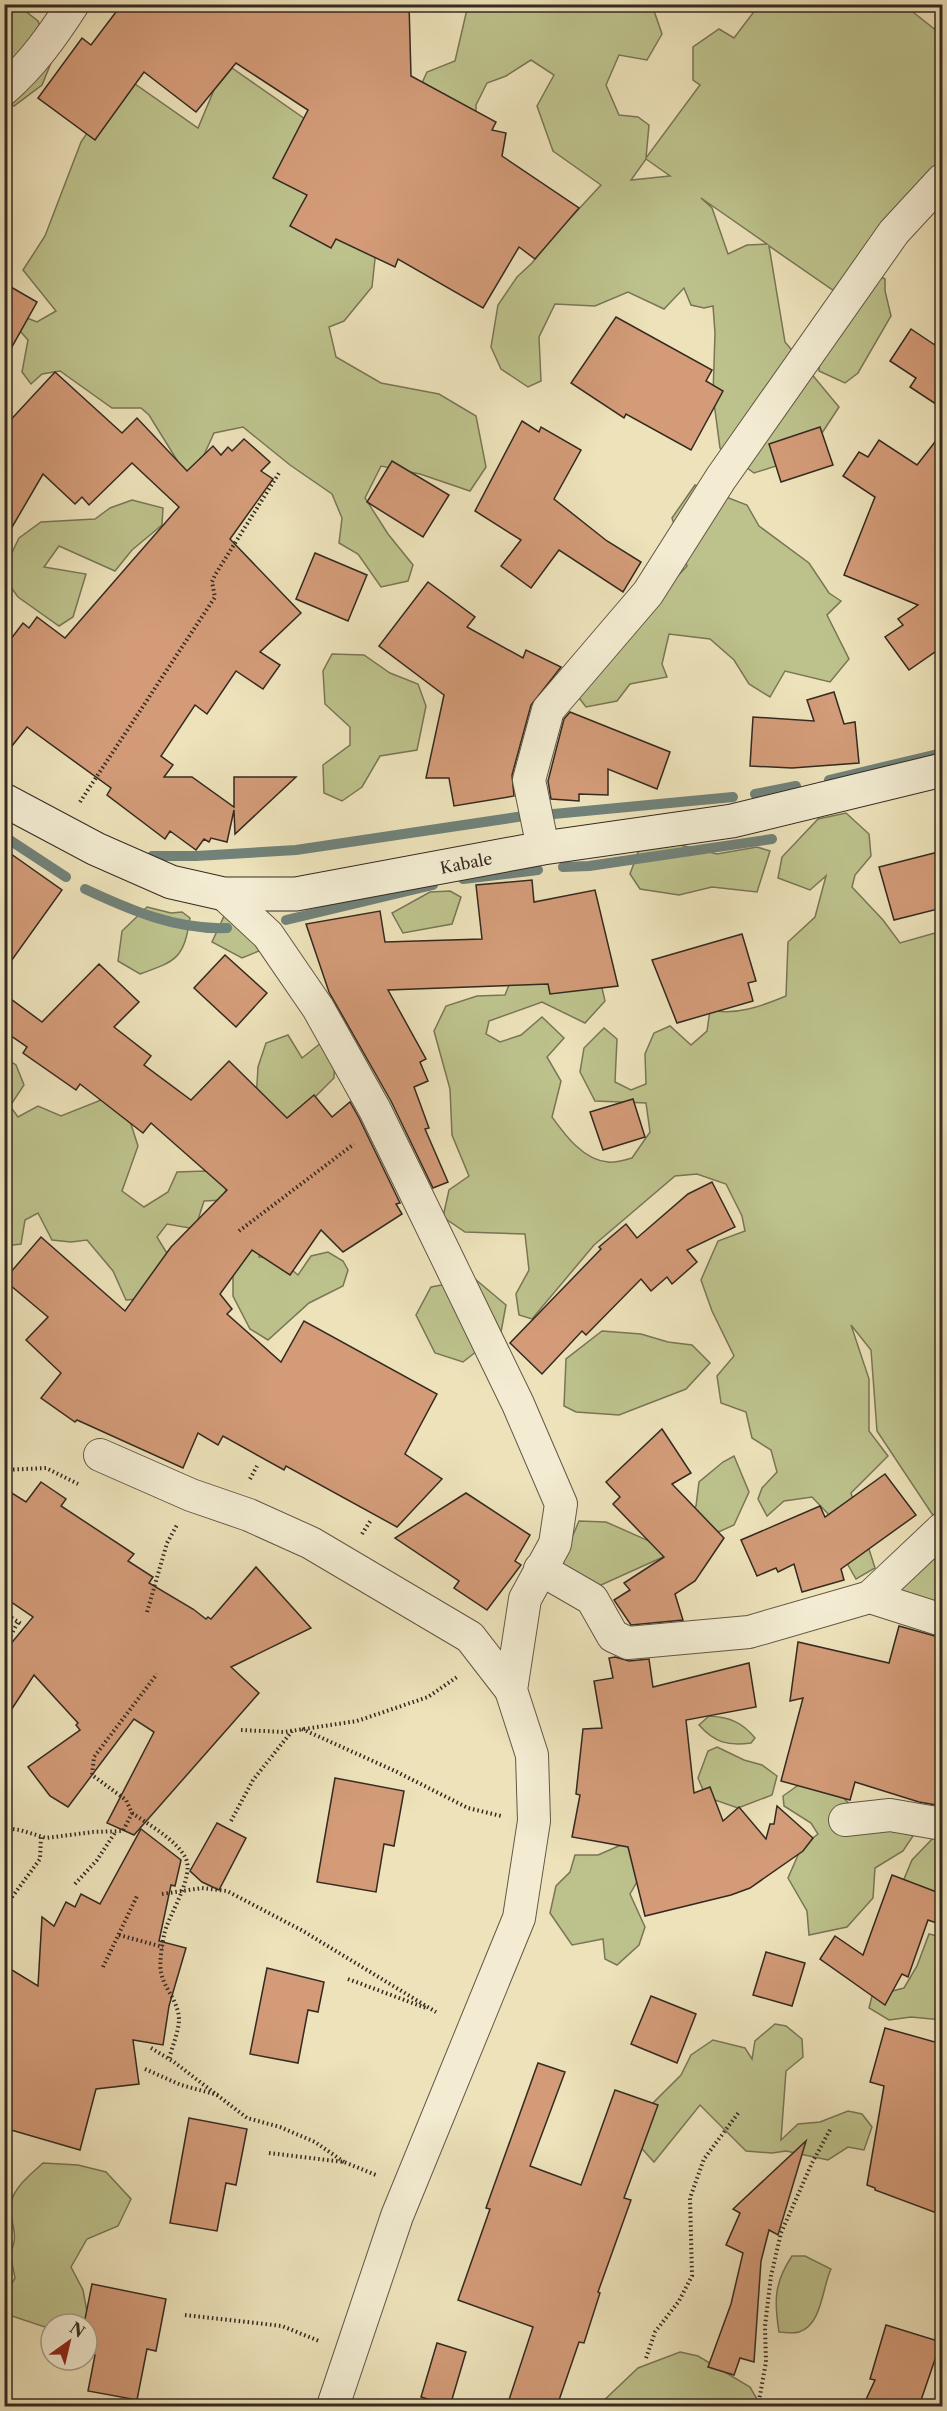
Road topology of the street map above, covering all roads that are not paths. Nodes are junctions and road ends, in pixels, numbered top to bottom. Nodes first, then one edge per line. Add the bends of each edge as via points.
1 (73, 4) edge
2 (4, 89) edge
3 (942, 180) edge
4 (942, 770) edge
5 (4, 800) edge
6 (543, 848) junction
7 (224, 894) junction
8 (100, 1455) dead end
9 (942, 1529) edge
10 (540, 1569) junction
11 (870, 1597) junction
12 (942, 1620) edge
13 (511, 1690) junction
14 (846, 1820) dead end
15 (942, 1824) edge
16 (333, 2406) edge

1 - 2 street via 23,73
3 - 6 street via 894,232 721,478 648,593 548,710 529,780
4 - 6 street, Kabale via 732,821
5 - 7 street, Kabale via 96,849 171,882
6 - 7 street, Kabale via 296,894
7 - 10 street via 268,935 318,1008 381,1124 518,1404 561,1504 555,1544
8 - 13 street via 311,1543 470,1637
9 - 11 street
10 - 11 street via 592,1599 613,1636 628,1643 749,1632
10 - 13 street via 525,1599
11 - 12 street
13 - 16 street via 532,1755 534,1821 519,1918 406,2192
14 - 15 street via 890,1815

